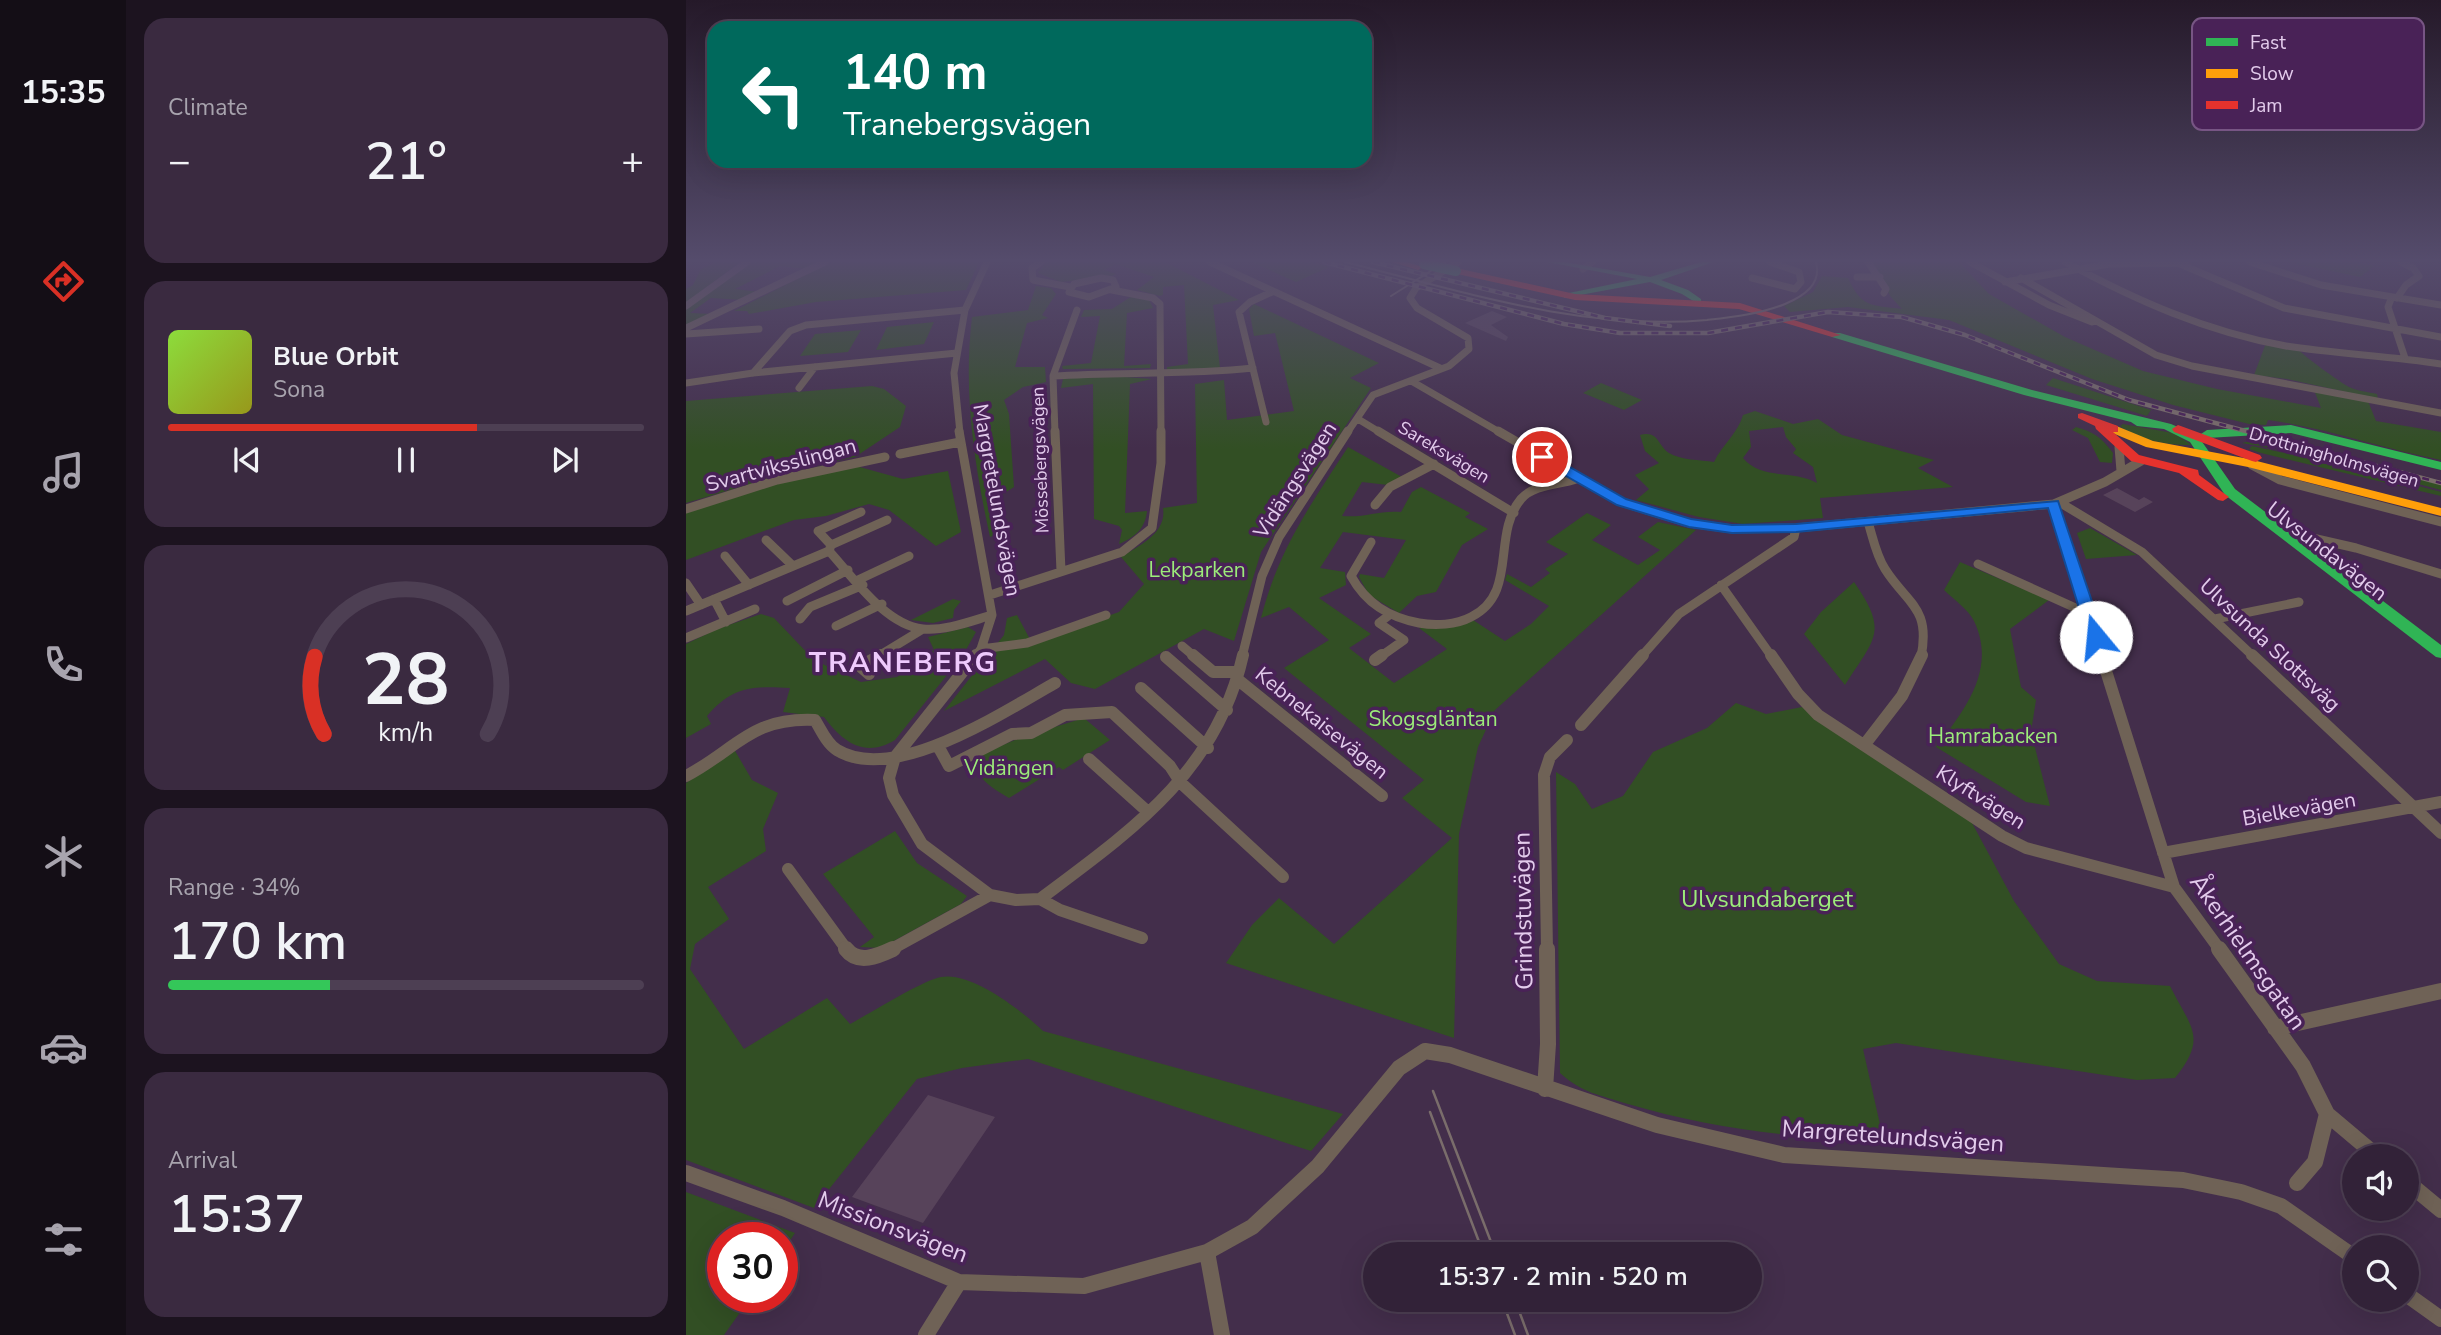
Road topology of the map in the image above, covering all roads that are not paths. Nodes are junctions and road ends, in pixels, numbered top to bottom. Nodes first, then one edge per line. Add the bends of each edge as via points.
1 (813, 324) edge
2 (962, 324) edge
3 (1072, 324) edge
4 (1160, 324) edge
5 (1243, 324) edge
6 (1343, 324) edge
7 (1443, 324) edge
8 (1781, 324) edge
9 (1801, 324) edge
10 (2105, 324) edge
11 (2203, 324) edge
12 (2372, 324) edge
13 (2393, 324) edge
14 (2394, 328) junction
15 (759, 329) dead end
16 (686, 334) edge
17 (2441, 337) edge
18 (957, 353) junction
19 (2405, 358) junction
20 (2441, 364) edge
21 (815, 367) junction
22 (1253, 368) junction
23 (1440, 368) junction
24 (753, 373) junction
25 (1160, 374) junction
26 (1053, 376) junction
27 (1413, 382) junction
28 (686, 383) edge
29 (799, 388) dead end
30 (2441, 413) edge
31 (1358, 419) junction
32 (1266, 422) dead end
33 (2147, 422) junction
34 (2178, 429) junction
35 (2308, 433) junction
36 (2196, 434) junction
37 (2116, 438) junction
38 (960, 442) junction
39 (2225, 444) junction
40 (900, 454) dead end
41 (885, 457) dead end
42 (2141, 461) junction
43 (2208, 461) junction
44 (2249, 463) junction
45 (1434, 464) junction
46 (2441, 466) edge
47 (2121, 471) junction
48 (2185, 472) junction
49 (1576, 479) junction
50 (2057, 503) junction
51 (1376, 505) dead end
52 (2441, 506) edge
53 (686, 509) edge
54 (861, 512) dead end
55 (2441, 512) edge
56 (1514, 513) junction
57 (887, 520) dead end
58 (1868, 522) junction
59 (2441, 522) edge
60 (1796, 528) junction
61 (2278, 530) junction
62 (766, 540) dead end
63 (1371, 542) dead end
64 (830, 548) junction
65 (725, 555) dead end
66 (909, 556) dead end
67 (1978, 564) dead end
68 (793, 566) junction
69 (848, 570) junction
70 (1061, 571) junction
71 (2441, 574) edge
72 (686, 583) edge
73 (860, 583) junction
74 (749, 585) junction
75 (1721, 585) junction
76 (990, 595) junction
77 (714, 599) junction
78 (788, 601) dead end
79 (2299, 602) dead end
80 (882, 604) junction
81 (701, 605) junction
82 (755, 609) dead end
83 (686, 611) edge
84 (2089, 614) junction
85 (992, 615) junction
86 (1106, 615) dead end
87 (1388, 616) junction
88 (800, 619) dead end
89 (2215, 619) junction
90 (726, 621) junction
91 (836, 626) dead end
92 (923, 629) junction
93 (686, 638) edge
94 (2433, 640) edge
95 (1182, 646) dead end
96 (981, 649) junction
97 (2441, 653) edge
98 (1166, 657) dead end
99 (1375, 660) dead end
100 (2441, 665) edge
101 (869, 674) dead end
102 (1238, 676) junction
103 (1055, 683) dead end
104 (1140, 688) dead end
105 (1227, 710) junction
106 (1581, 725) dead end
107 (1567, 740) dead end
108 (1865, 744) junction
109 (938, 746) junction
110 (1208, 748) junction
111 (895, 757) junction
112 (1089, 759) dead end
113 (686, 776) edge
114 (1181, 783) junction
115 (1382, 796) dead end
116 (2441, 802) edge
117 (2414, 807) junction
118 (1148, 812) junction
119 (2441, 833) edge
120 (2164, 853) junction
121 (788, 869) dead end
122 (1283, 877) dead end
123 (2174, 887) junction
124 (990, 895) junction
125 (1040, 899) junction
126 (1142, 939) dead end
127 (2441, 991) edge
128 (2276, 1028) junction
129 (1425, 1051) joint
130 (1545, 1089) junction
131 (2327, 1114) junction
132 (2363, 1144) edge
133 (686, 1172) edge
134 (2297, 1182) dead end
135 (2419, 1192) edge
136 (2441, 1210) edge
137 (2342, 1249) edge
138 (1207, 1252) junction
139 (959, 1282) junction
140 (2419, 1303) edge
141 (2441, 1319) edge
142 (926, 1335) edge
143 (1222, 1335) edge

1 - 24 street via 790,331
2 - 18 street, Margretelundsvägen
3 - 26 street, Mössebergsvägen
4 - 25 street
5 - 22 street
6 - 23 street
7 - 23 street via 1470,341 1463,356
8 - 37 main road, Drottningholmsvägen via 2028,400
9 - 33 main road via 2028,393
10 - 30 street via 2156,355 2192,366
11 - 19 street via 2336,352
12 - 14 street
13 - 14 street
14 - 17 street
14 - 19 street
15 - 16 street
18 - 21 street
18 - 38 street, Margretelundsvägen via 954,373
19 - 20 street
21 - 24 street
21 - 29 street
22 - 25 street
22 - 32 street
23 - 27 street, Vidängsvägen
24 - 28 street
25 - 26 street
25 - 70 street via 1161,463 1152,528 1122,552
26 - 70 street, Mössebergsvägen
27 - 31 street, Vidängsvägen via 1380,390
27 - 49 street
31 - 45 street, Sareksvägen
31 - 102 street, Vidängsvägen via 1277,538 1251,611
33 - 34 main road, Drottningholmsvägen
33 - 37 main road via 2121,422
34 - 36 main road, Drottningholmsvägen
34 - 43 main road, Ulvsundavägen via 2196,441
35 - 36 main road via 2272,428
35 - 39 main road via 2280,432
35 - 46 main road
36 - 39 main road, Drottningholmsvägen
37 - 42 main road
37 - 43 main road, Drottningholmsvägen
37 - 47 street
38 - 40 street
38 - 76 street, Margretelundsvägen
39 - 43 main road
39 - 52 main road, Drottningholmsvägen via 2271,463
41 - 53 street, Svartviksslingan via 777,480
42 - 47 street
42 - 48 main road
43 - 44 main road, Drottningholmsvägen
43 - 48 main road via 2199,472
43 - 61 main road, Ulvsundavägen via 2223,486
44 - 55 main road, Drottningholmsvägen
44 - 59 street, Drottningholmsvägen via 2280,480
45 - 51 street via 1390,487
45 - 56 street, Sareksvägen
47 - 50 street
48 - 100 main road, Ulvsundavägen
49 - 56 street via 1529,492
49 - 60 street via 1621,502 1689,523 1732,529
50 - 58 street
50 - 84 street, Åkerhielmsgatan
50 - 89 street, Ulvsunda Slottsväg via 2142,552
54 - 64 street via 818,531
56 - 87 street via 1496,595 1488,605 1471,616 1439,624
57 - 64 street
58 - 60 street
58 - 108 street via 1883,567 1914,602 1926,639 1923,662
60 - 75 street via 1794,537
61 - 71 street
61 - 94 main road, Ulvsundavägen
62 - 68 street
63 - 87 street via 1351,576 1362,596
64 - 68 street
64 - 69 street
65 - 74 street
66 - 73 street
67 - 84 street
68 - 74 street
69 - 73 street
69 - 78 street
70 - 76 street
72 - 81 street
73 - 80 street
73 - 88 street via 810,607
74 - 77 street
75 - 106 street via 1679,614
75 - 108 street, Klyftvägen via 1798,694 1818,715
76 - 85 street, Margretelundsvägen
77 - 81 street
77 - 90 street
79 - 89 street
80 - 91 street
80 - 92 street via 898,619
81 - 83 street
82 - 90 street
84 - 120 street, Åkerhielmsgatan
85 - 92 street
85 - 96 street, Margretelundsvägen
86 - 96 street via 1027,643
87 - 99 street via 1379,623 1404,640
89 - 117 street, Ulvsunda Slottsväg
90 - 93 street
92 - 101 street via 860,666
94 - 97 main road, Ulvsundavägen
95 - 102 street via 1213,672
96 - 111 street, Margretelundsvägen
98 - 105 street
102 - 105 street, Vidängsvägen
102 - 115 street, Kebnekaisevägen
103 - 109 street
104 - 110 street
105 - 110 street, Vidängsvägen
107 - 130 street, Grindstuvägen via 1550,757 1544,775
108 - 123 street, Klyftvägen via 2026,848
109 - 111 street
109 - 114 street via 949,766 1013,734 1031,733 1065,715 1112,712 1170,766
110 - 114 street, Vidängsvägen
111 - 113 street via 849,755 836,749 815,719 792,717 761,724
111 - 124 street via 889,778 893,795 922,844
112 - 118 street
114 - 118 street, Vidängsvägen
114 - 122 street
116 - 117 street, Bielkevägen
117 - 119 street, Ulvsunda Slottsväg
117 - 120 street, Bielkevägen
118 - 125 street, Vidängsvägen
120 - 123 street, Åkerhielmsgatan
121 - 124 street via 850,954 863,959 889,951
123 - 128 street, Åkerhielmsgatan
124 - 125 street
125 - 126 street
127 - 128 street
128 - 131 street, Åkerhielmsgatan via 2303,1066
129 - 130 street, Margretelundsvägen via 1450,1055
129 - 138 street, Missionsvägen via 1399,1068 1299,1184 1252,1227
130 - 137 street, Margretelundsvägen via 1689,1135 1784,1155 2183,1180 2218,1187 2281,1206
131 - 132 street
131 - 134 street via 2315,1162
133 - 139 street, Missionsvägen
135 - 136 street
138 - 139 street, Missionsvägen via 1084,1286
138 - 143 street
139 - 142 street
140 - 141 street

